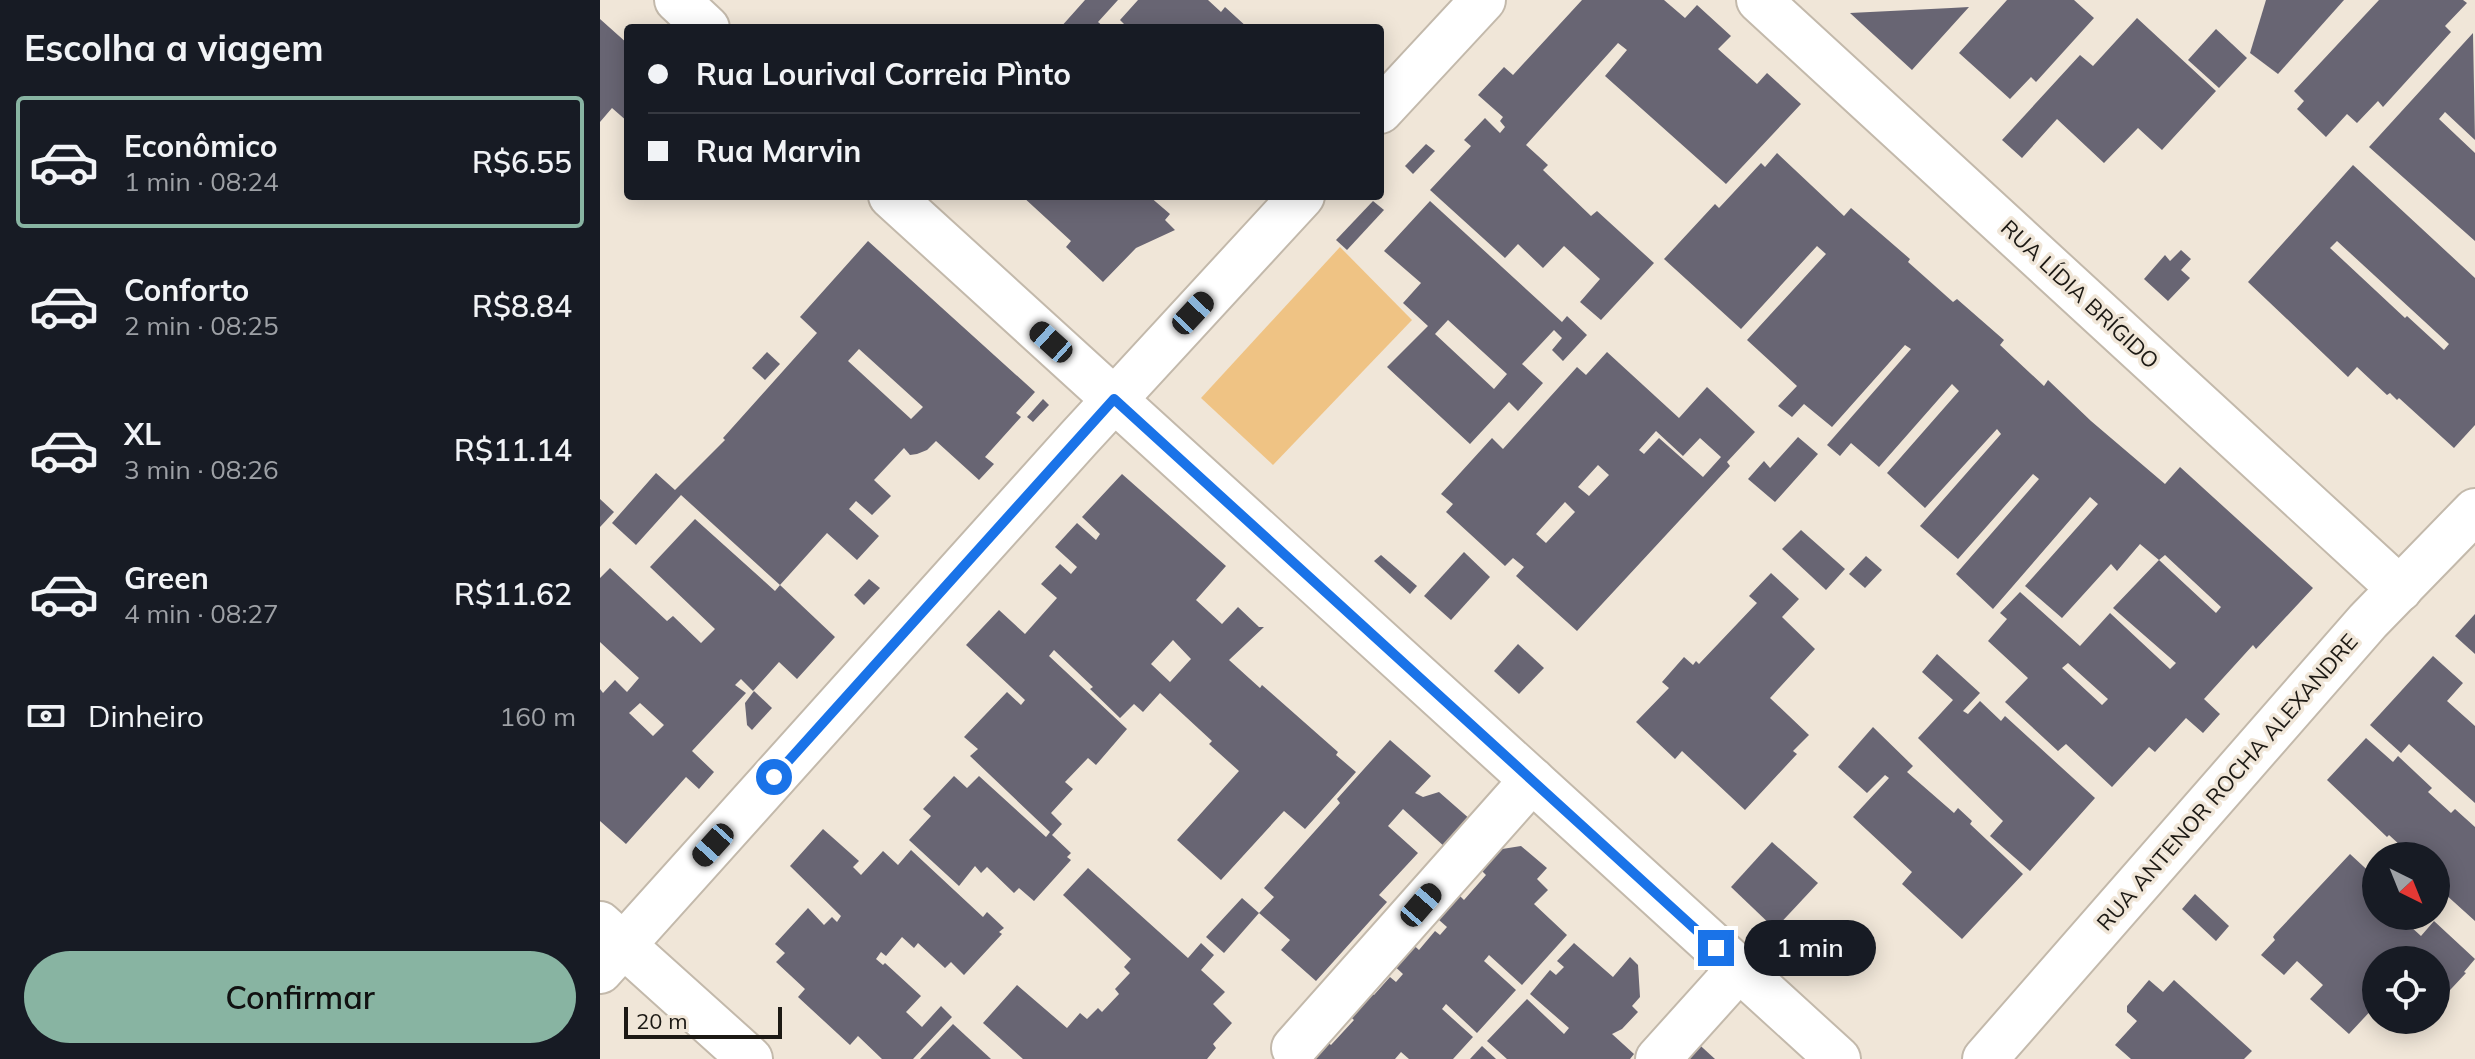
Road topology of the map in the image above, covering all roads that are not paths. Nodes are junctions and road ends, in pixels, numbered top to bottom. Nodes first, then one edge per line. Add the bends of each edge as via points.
1 (677, 0) edge
2 (1483, 0) edge
3 (1759, 0) edge
4 (703, 24) edge
5 (1384, 107) edge
6 (895, 200) edge
7 (1298, 200) edge
8 (1114, 399) junction
9 (2475, 511) edge
10 (2400, 589) junction
11 (1532, 780) junction
12 (608, 947) edge
13 (1739, 969) junction
14 (1294, 1048) dead end
15 (750, 1059) edge
16 (1658, 1059) edge
17 (1838, 1059) edge
18 (1985, 1059) edge

1 - 4 street
2 - 5 street
3 - 10 street, RUA LÍDIA BRÍGIDO
6 - 8 street
7 - 8 street
8 - 11 street
8 - 12 street
9 - 10 street, RUA ANTENOR ROCHA ALEXANDRE
10 - 18 street, RUA ANTENOR ROCHA ALEXANDRE
11 - 13 street
11 - 14 street
12 - 15 street
13 - 16 street
13 - 17 street

